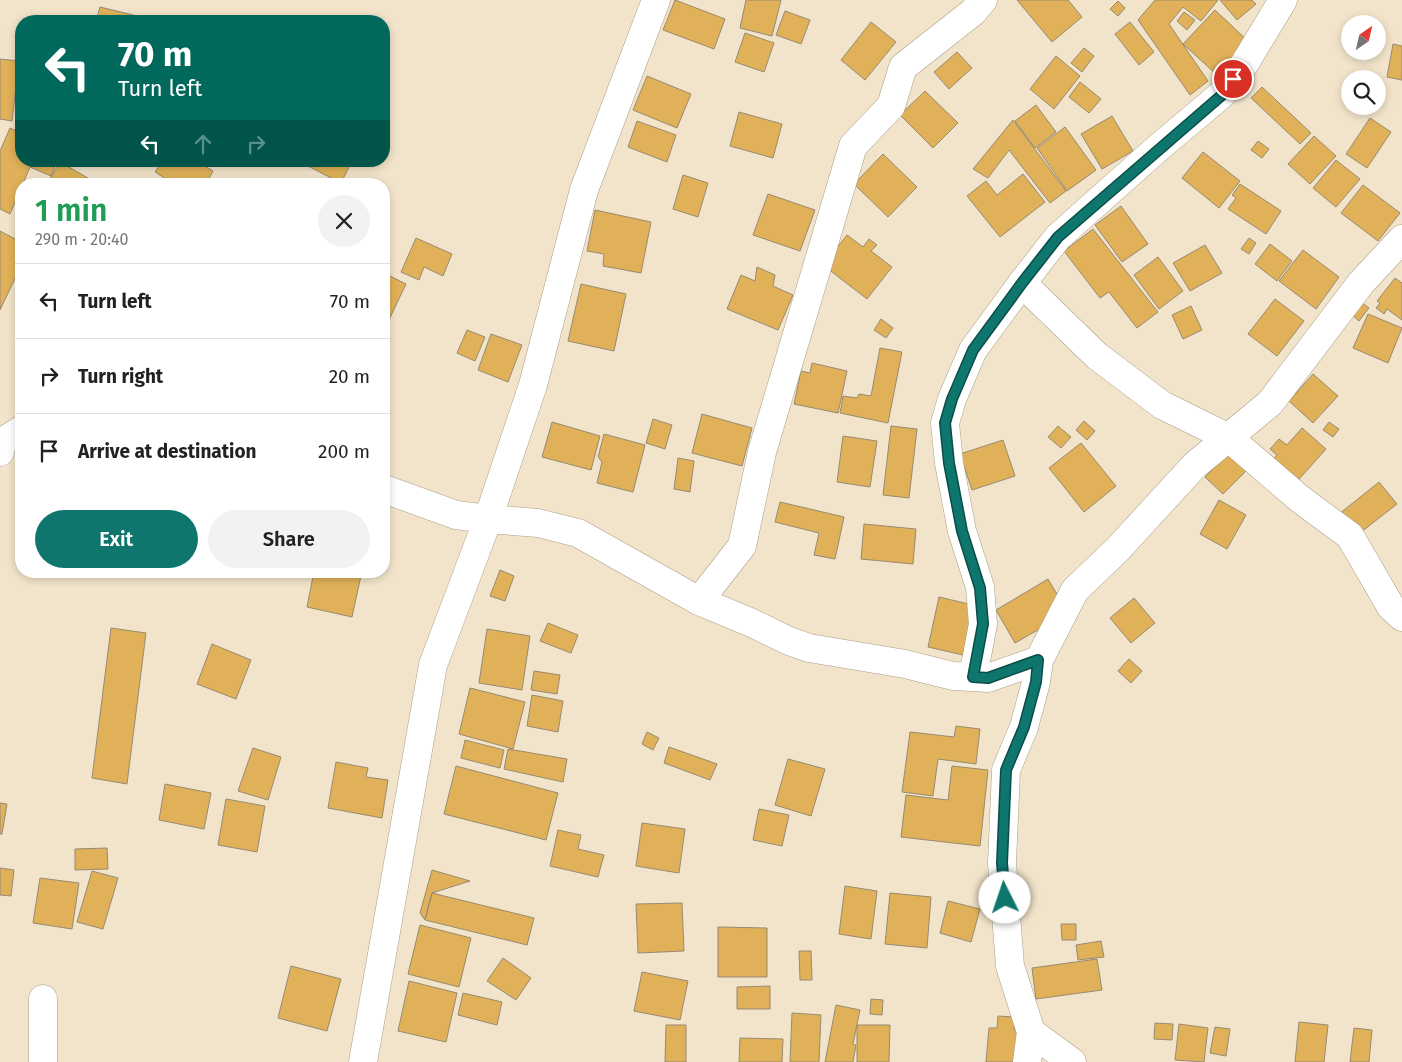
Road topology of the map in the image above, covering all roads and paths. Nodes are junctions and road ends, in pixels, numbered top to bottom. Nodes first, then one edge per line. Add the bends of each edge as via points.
1 (656, 0) edge
2 (983, 0) edge
3 (1283, 0) edge
4 (1402, 239) edge
5 (1022, 283) junction
6 (1229, 438) junction
7 (390, 491) edge
8 (488, 519) junction
9 (699, 601) junction
10 (1402, 617) edge
11 (1038, 660) junction
12 (973, 677) junction
13 (43, 999) dead end
14 (1031, 1032) junction
15 (43, 1062) edge
16 (363, 1062) edge
17 (1027, 1062) edge
18 (1072, 1062) edge

1 - 8 street via 584,190 533,385
2 - 9 street via 903,67 891,106 853,146 762,452 742,546
3 - 5 street via 1222,95 1058,237
4 - 6 street via 1361,283 1270,403
5 - 6 street via 1097,356 1162,405
5 - 12 street via 973,350 945,423 962,531 980,588 983,624
6 - 10 street via 1300,499 1350,536 1391,607
6 - 11 street via 1195,465 1117,550 1075,590
7 - 8 street via 456,515
8 - 9 street via 538,522 578,533
8 - 16 street via 433,665
9 - 12 street via 809,648
11 - 12 street via 988,678
11 - 14 street via 1036,682 1024,727 1006,770 1002,863 1010,966
13 - 15 street
14 - 17 street
14 - 18 street

